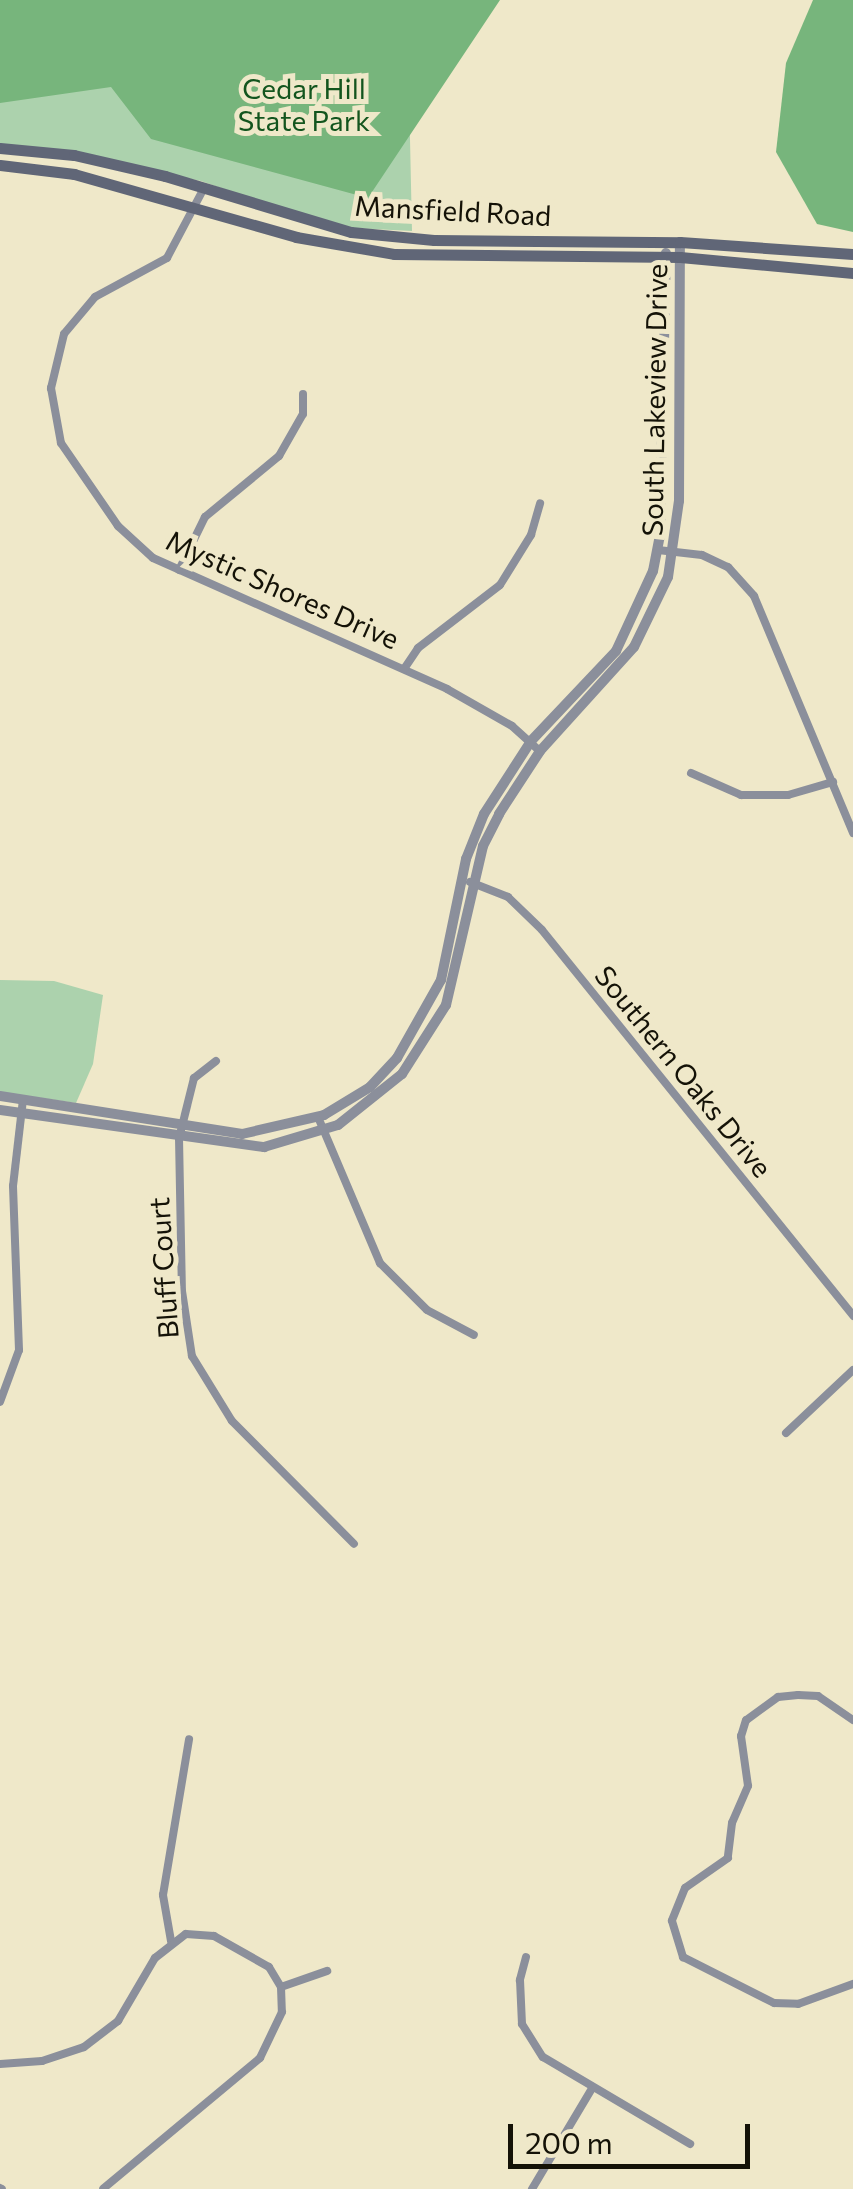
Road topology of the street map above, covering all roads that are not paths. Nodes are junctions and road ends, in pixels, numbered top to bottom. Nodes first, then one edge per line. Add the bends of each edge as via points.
1 (0, 148) edge
2 (0, 166) edge
3 (204, 188) junction
4 (198, 206) junction
5 (674, 242) junction
6 (853, 254) edge
7 (680, 257) junction
8 (665, 258) junction
9 (853, 273) edge
10 (303, 394) dead end
11 (540, 503) dead end
12 (658, 550) junction
13 (673, 550) junction
14 (179, 570) junction
15 (404, 668) junction
16 (530, 741) junction
17 (540, 751) junction
18 (691, 773) dead end
19 (832, 782) junction
20 (853, 833) edge
21 (460, 881) junction
22 (474, 882) junction
23 (216, 1061) dead end
24 (0, 1096) edge
25 (22, 1106) junction
26 (0, 1110) edge
27 (318, 1117) junction
28 (182, 1124) junction
29 (324, 1131) junction
30 (179, 1138) junction
31 (853, 1316) edge
32 (474, 1335) dead end
33 (853, 1370) edge
34 (0, 1402) edge
35 (786, 1433) dead end
36 (354, 1544) dead end
37 (853, 1720) edge
38 (190, 1738) dead end
39 (171, 1941) junction
40 (526, 1958) dead end
41 (327, 1972) dead end
42 (853, 1984) edge
43 (281, 1987) junction
44 (0, 2064) edge
45 (591, 2090) junction
46 (690, 2144) dead end
47 (103, 2189) edge
48 (532, 2189) edge

1 - 3 main road, Mansfield Road via 74,155
2 - 4 main road, Mansfield Road via 74,174
3 - 4 street, Mystic Shores Drive
3 - 5 main road, Mansfield Road via 351,232 434,240
4 - 8 main road, Mansfield Road via 296,237 394,254
4 - 14 street, Mystic Shores Drive via 167,258 95,297 77,316 55,350 51,388 62,443 96,499 134,542
5 - 6 main road, Mansfield Road
5 - 7 street, South Lakeview Drive
5 - 8 street, South Lakeview Drive
7 - 8 main road, Mansfield Road
7 - 9 main road, Mansfield Road
7 - 13 street, South Lakeview Drive
8 - 12 street, South Lakeview Drive
10 - 14 street via 303,414 279,456 205,517
11 - 15 street via 530,535 500,584 444,624
12 - 13 street
12 - 16 street, South Lakeview Drive via 616,651
13 - 17 street, South Lakeview Drive via 634,647
13 - 19 street via 728,568 754,596
14 - 15 street, Mystic Shores Drive
15 - 16 street, Mystic Shores Drive
16 - 17 street, Mystic Shores Drive
16 - 21 street, South Lakeview Drive via 484,814
17 - 22 street, South Lakeview Drive via 499,814
18 - 19 street via 741,795 788,796
19 - 20 street
21 - 22 street, Southern Oaks Drive
21 - 27 street, South Lakeview Drive via 441,980 420,1025 370,1087
22 - 29 street, South Lakeview Drive via 452,988 428,1040 386,1090
22 - 31 street, Southern Oaks Drive via 508,897 542,930
23 - 28 street, Bluff Court via 194,1078
24 - 25 street, South Lakeview Drive
25 - 26 street, South Lakeview Drive
25 - 28 street, South Lakeview Drive
25 - 30 street, South Lakeview Drive
25 - 34 street via 13,1186 19,1350
27 - 28 street, South Lakeview Drive via 242,1134
27 - 29 street
28 - 30 street, Bluff Court
29 - 30 street, South Lakeview Drive via 264,1148
29 - 32 street via 380,1262 427,1310
30 - 36 street, Bluff Court via 182,1291 192,1356 232,1421
33 - 35 street
37 - 42 street via 818,1696 798,1694 778,1697 746,1720 741,1736 748,1786 732,1823 728,1858 684,1888 672,1920 682,1957 774,2004 798,2004
38 - 39 street via 162,1895
39 - 43 street via 186,1934 214,1936 257,1958
39 - 44 street via 118,2021 97,2038 42,2061
40 - 45 street via 522,2024 543,2057
41 - 43 street
43 - 47 street via 282,2012 260,2058
45 - 46 street
45 - 48 street

